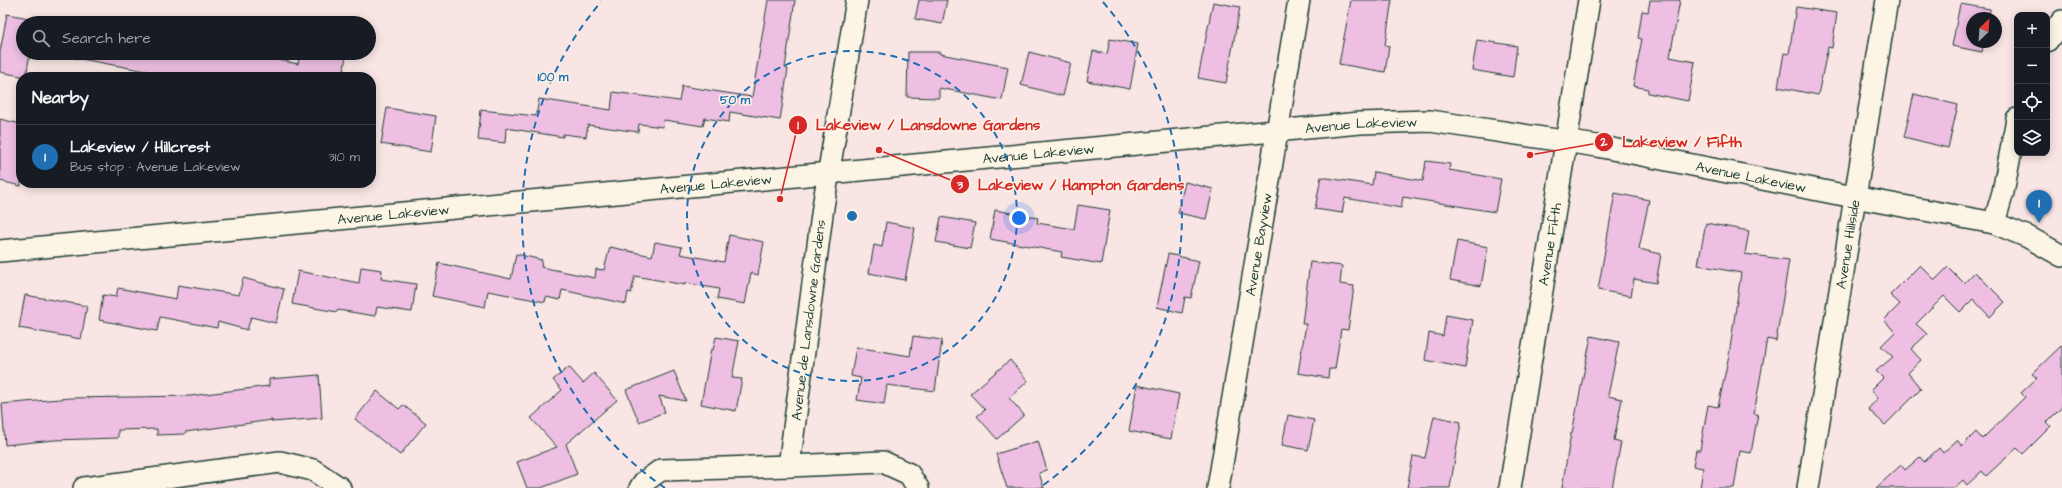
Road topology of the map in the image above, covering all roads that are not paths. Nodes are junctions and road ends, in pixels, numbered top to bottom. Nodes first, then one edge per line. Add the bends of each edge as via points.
1 (857, 0) edge
2 (1299, 0) edge
3 (1589, 0) edge
4 (1887, 0) edge
5 (2062, 21) edge
6 (2050, 37) edge
7 (2017, 120) edge
8 (1277, 131) junction
9 (1566, 141) junction
10 (828, 174) junction
11 (1855, 197) junction
12 (1994, 223) junction
13 (0, 251) edge
14 (2062, 256) edge
15 (789, 466) junction
16 (84, 488) edge
17 (340, 488) edge
18 (640, 488) edge
19 (918, 488) edge
20 (1218, 488) edge
21 (1510, 488) edge
22 (1808, 488) edge

1 - 10 street, Avenue de Lansdowne Gardens
2 - 8 street, Avenue Bayview
3 - 9 street, Avenue Fifth
4 - 11 street, Avenue Hillside
5 - 6 street
7 - 12 street via 2003,192
8 - 9 street, Avenue Lakeview via 1386,121 1430,121
8 - 10 street, Avenue Lakeview
8 - 20 street, Avenue Bayview
9 - 11 street, Avenue Lakeview
9 - 21 street, Avenue Fifth
10 - 13 street, Avenue Lakeview
10 - 15 street, Avenue de Lansdowne Gardens
11 - 12 street, Avenue Lakeview
11 - 22 street, Avenue Hillside
12 - 14 street, Avenue Lakeview via 2028,237
15 - 18 street via 661,470
15 - 19 street via 883,462 909,474
16 - 17 street via 280,462 313,470

